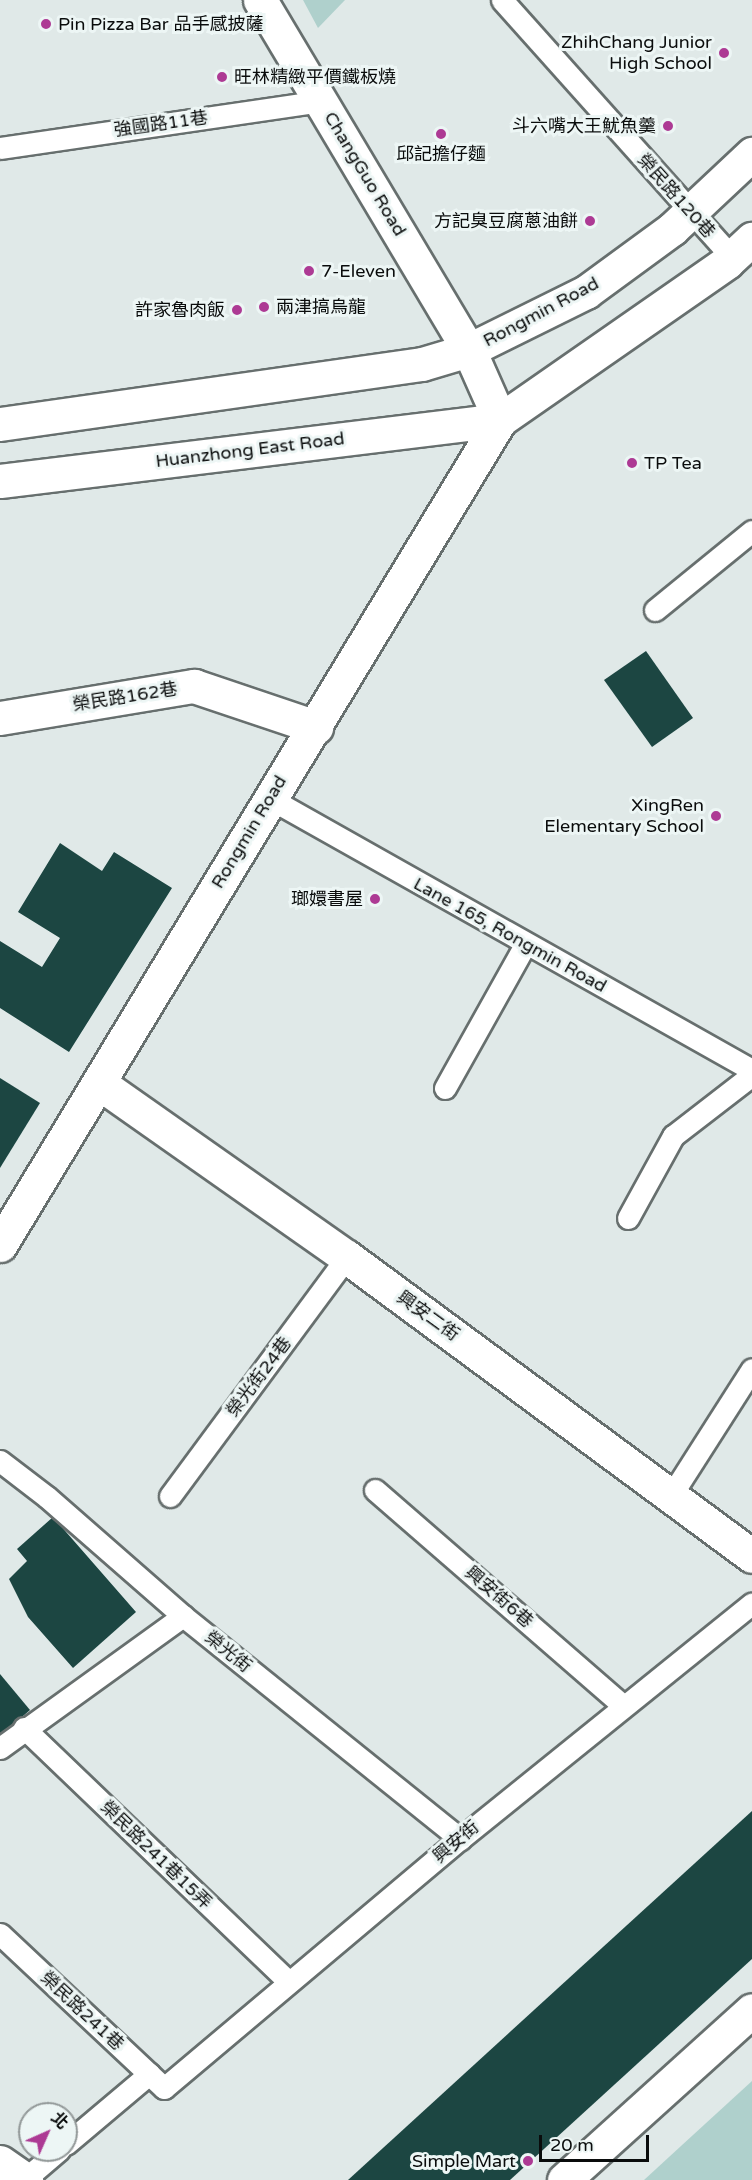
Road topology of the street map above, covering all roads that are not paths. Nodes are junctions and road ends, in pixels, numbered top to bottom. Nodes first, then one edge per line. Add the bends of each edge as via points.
1 (260, 0) edge
2 (502, 0) edge
3 (321, 101) junction
4 (0, 148) edge
5 (752, 154) edge
6 (689, 212) junction
7 (742, 248) edge
8 (469, 350) junction
9 (500, 420) junction
10 (0, 424) edge
11 (0, 481) edge
12 (752, 531) edge
13 (655, 610) dead end
14 (0, 718) edge
15 (316, 727) junction
16 (269, 798) junction
17 (525, 945) junction
18 (752, 1070) edge
19 (752, 1075) edge
20 (99, 1083) junction
21 (445, 1088) dead end
22 (627, 1218) dead end
23 (0, 1245) edge
24 (347, 1257) junction
25 (752, 1369) edge
26 (0, 1461) edge
27 (375, 1490) dead end
28 (672, 1494) junction
29 (170, 1496) dead end
30 (752, 1556) edge
31 (752, 1603) edge
32 (183, 1616) junction
33 (622, 1705) junction
34 (24, 1728) junction
35 (0, 1748) edge
36 (460, 1839) junction
37 (0, 1934) edge
38 (289, 1982) junction
39 (752, 2010) edge
40 (157, 2081) junction
41 (78, 2136) edge
42 (0, 2162) edge
43 (45, 2162) edge
44 (25, 2180) edge
45 (564, 2180) edge

1 - 3 street, ChangGuo Road
2 - 6 lane, 榮民路120巷
3 - 4 lane, 強國路11巷
3 - 8 street, ChangGuo Road
5 - 6 street, Rongmin Road
6 - 7 lane, 榮民路120巷
6 - 8 street, Rongmin Road via 586,292
7 - 9 street, Rongmin Road
8 - 9 street, Rongmin Road
8 - 10 street via 422,364
9 - 11 street, Huanzhong East Road
9 - 15 street, Rongmin Road
12 - 13 lane
14 - 15 street, 榮民路162巷 via 195,686
15 - 16 street, Rongmin Road
16 - 17 lane, Lane 165, Rongmin Road
16 - 20 street, Rongmin Road
17 - 18 lane, Lane 165, Rongmin Road
17 - 21 lane
19 - 22 lane via 673,1136
20 - 23 street, Rongmin Road
20 - 24 street, 興安二街
24 - 28 street, 興安二街
24 - 29 lane, 榮光街24巷
25 - 28 lane
26 - 32 lane, 榮光街
27 - 33 lane, 興安街6巷
28 - 30 street, 興安二街
31 - 33 lane, 興安街
32 - 34 lane
32 - 36 lane, 榮光街
33 - 36 lane, 興安街
34 - 35 lane
34 - 38 lane, 榮民路241巷15弄
36 - 38 lane, 興安街
37 - 40 lane, 榮民路241巷
38 - 40 lane, 興安街
39 - 45 street
40 - 41 lane, 興安街
42 - 44 street
43 - 44 lane

